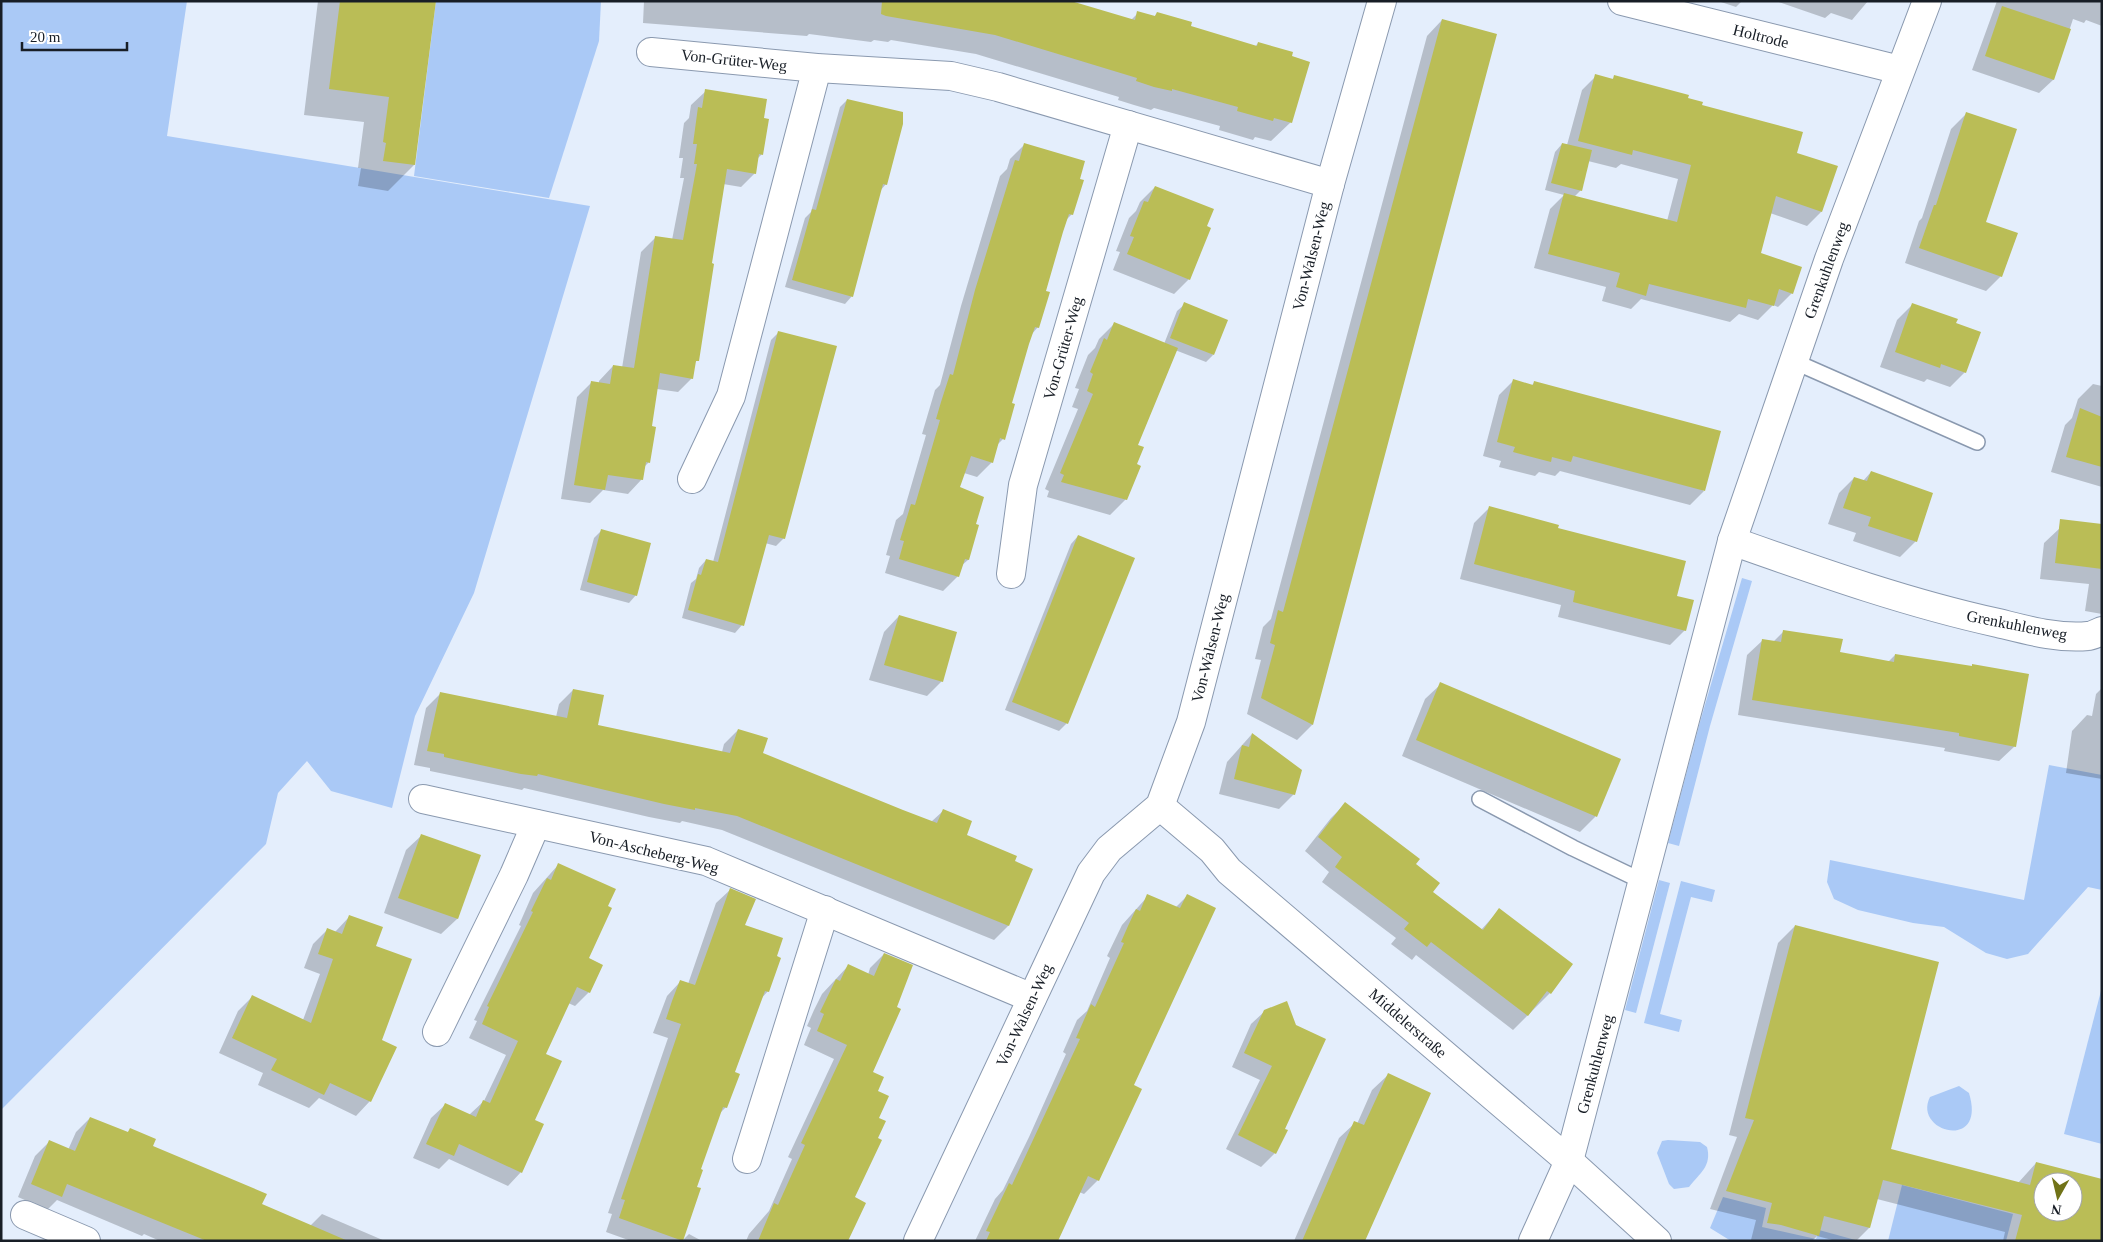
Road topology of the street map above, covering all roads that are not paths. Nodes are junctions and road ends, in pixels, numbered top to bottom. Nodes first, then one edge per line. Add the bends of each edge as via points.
1 (1382, 1) edge
2 (1622, 1) edge
3 (1927, 1) edge
4 (651, 52) dead end
5 (818, 68) junction
6 (1900, 70) junction
7 (1128, 125) junction
8 (1330, 184) junction
9 (1793, 361) junction
10 (1977, 442) dead end
11 (692, 479) dead end
12 (1732, 541) junction
13 (1011, 574) dead end
14 (2102, 631) edge
15 (423, 799) dead end
16 (1480, 799) dead end
17 (1160, 806) junction
18 (536, 824) junction
19 (1642, 881) junction
20 (825, 910) junction
21 (1032, 998) junction
22 (437, 1032) dead end
23 (747, 1159) dead end
24 (1569, 1161) junction
25 (25, 1215) dead end
26 (86, 1241) edge
27 (918, 1241) edge
28 (1533, 1241) edge
29 (1656, 1241) edge

1 - 8 street, Von-Walsen-Weg
2 - 6 street, Holtrode
3 - 6 street, Grenkuhlenweg
4 - 5 street, Von-Grüter-Weg
5 - 7 street, Von-Grüter-Weg via 950,76
5 - 11 street via 731,396
6 - 9 street, Grenkuhlenweg
7 - 8 street, Von-Grüter-Weg
7 - 13 street, Von-Grüter-Weg via 1023,485
8 - 17 street, Von-Walsen-Weg via 1191,722
9 - 10 lane
9 - 12 street, Grenkuhlenweg
12 - 14 street, Grenkuhlenweg via 1973,618 2070,637 2090,636
12 - 19 street, Grenkuhlenweg
15 - 18 street, Von-Ascheberg-Weg
16 - 19 lane
17 - 21 street, Von-Walsen-Weg via 1109,849 1091,873
17 - 24 street, Middelerstraße via 1212,850 1229,871
18 - 20 street, Von-Ascheberg-Weg via 706,861
18 - 22 street
19 - 24 street, Grenkuhlenweg
20 - 21 street, Von-Ascheberg-Weg
20 - 23 street
21 - 27 street, Von-Walsen-Weg
24 - 28 street, Grenkuhlenweg
24 - 29 street, Middelerstraße
25 - 26 street

